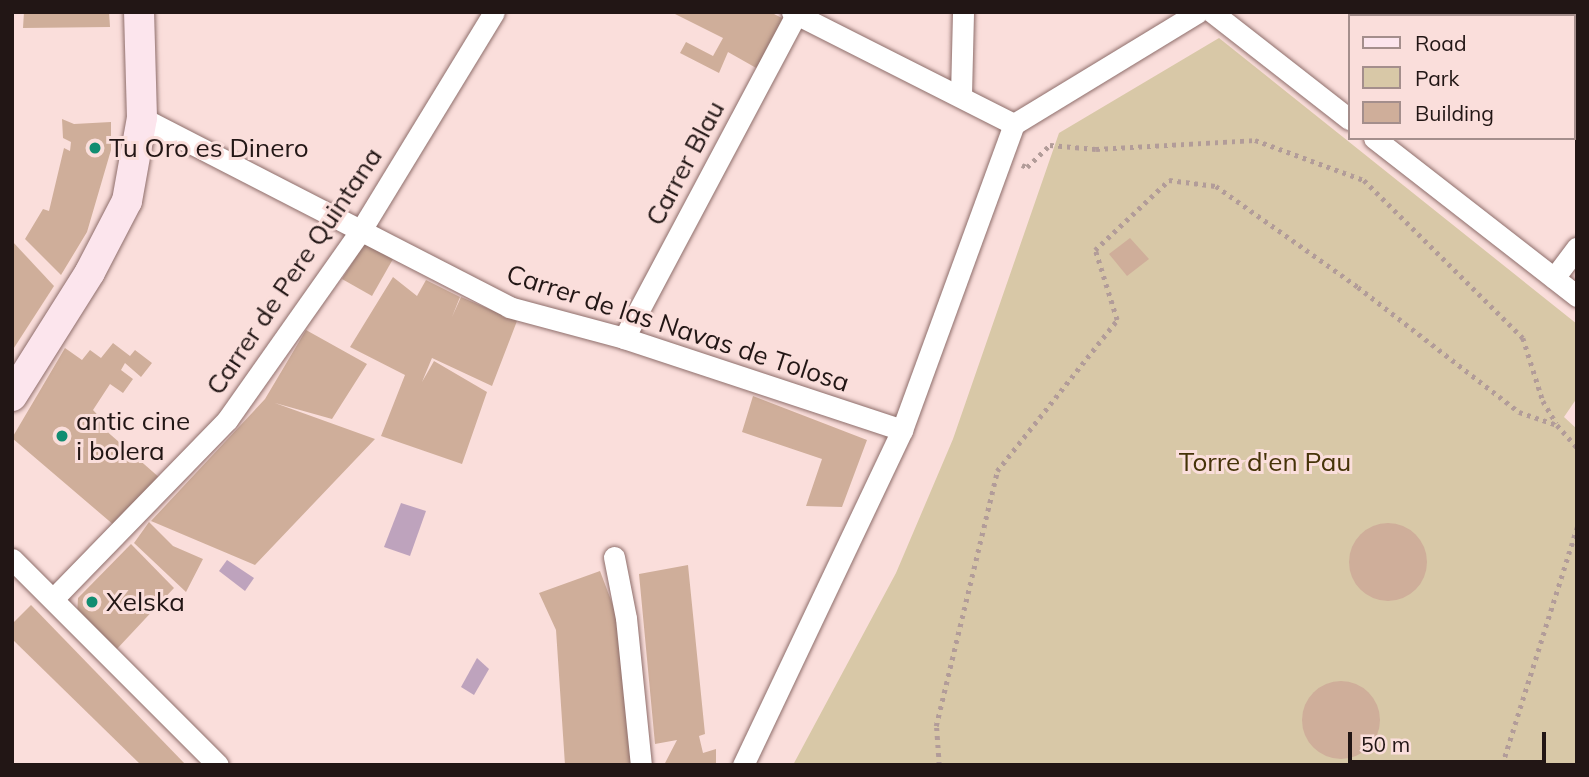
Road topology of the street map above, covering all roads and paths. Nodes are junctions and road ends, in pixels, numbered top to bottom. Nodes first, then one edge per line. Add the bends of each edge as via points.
1 (139, 12) edge
2 (494, 12) edge
3 (963, 12) edge
4 (1198, 12) edge
5 (1212, 12) edge
6 (794, 13) edge
7 (961, 95) junction
8 (142, 117) junction
9 (1348, 118) edge
10 (1014, 124) junction
11 (1377, 140) edge
12 (1002, 156) junction
13 (361, 230) junction
14 (1577, 248) edge
15 (1554, 278) junction
16 (1577, 296) edge
17 (624, 338) junction
18 (12, 396) edge
19 (1557, 425) junction
20 (902, 430) junction
21 (1577, 447) edge
22 (1577, 527) edge
23 (614, 557) dead end
24 (12, 559) edge
25 (53, 599) junction
26 (218, 765) edge
27 (641, 765) edge
28 (743, 765) edge
29 (939, 765) edge
30 (1502, 765) edge

1 - 8 street
2 - 13 street, Carrer de Pere Quintana
3 - 7 street
4 - 10 street
5 - 9 street
6 - 7 street
6 - 17 street, Carrer Blau
7 - 10 street
8 - 13 street, Carrer de las Navas de Tolosa
8 - 18 street via 127,201 90,272
10 - 12 street
11 - 15 street
12 - 19 path via 1027,167 1050,145 1096,149 1255,141 1364,180 1523,338
12 - 20 street
13 - 17 street, Carrer de las Navas de Tolosa via 509,307
13 - 25 street, Carrer de Pere Quintana via 228,420
14 - 15 street
15 - 16 street
17 - 20 street, Carrer de las Navas de Tolosa
19 - 21 path
19 - 29 path via 1519,412 1358,287 1216,186 1169,180 1095,250 1117,320 997,471 936,726
20 - 28 street
22 - 30 path
23 - 27 street via 626,618
24 - 25 street
25 - 26 street

